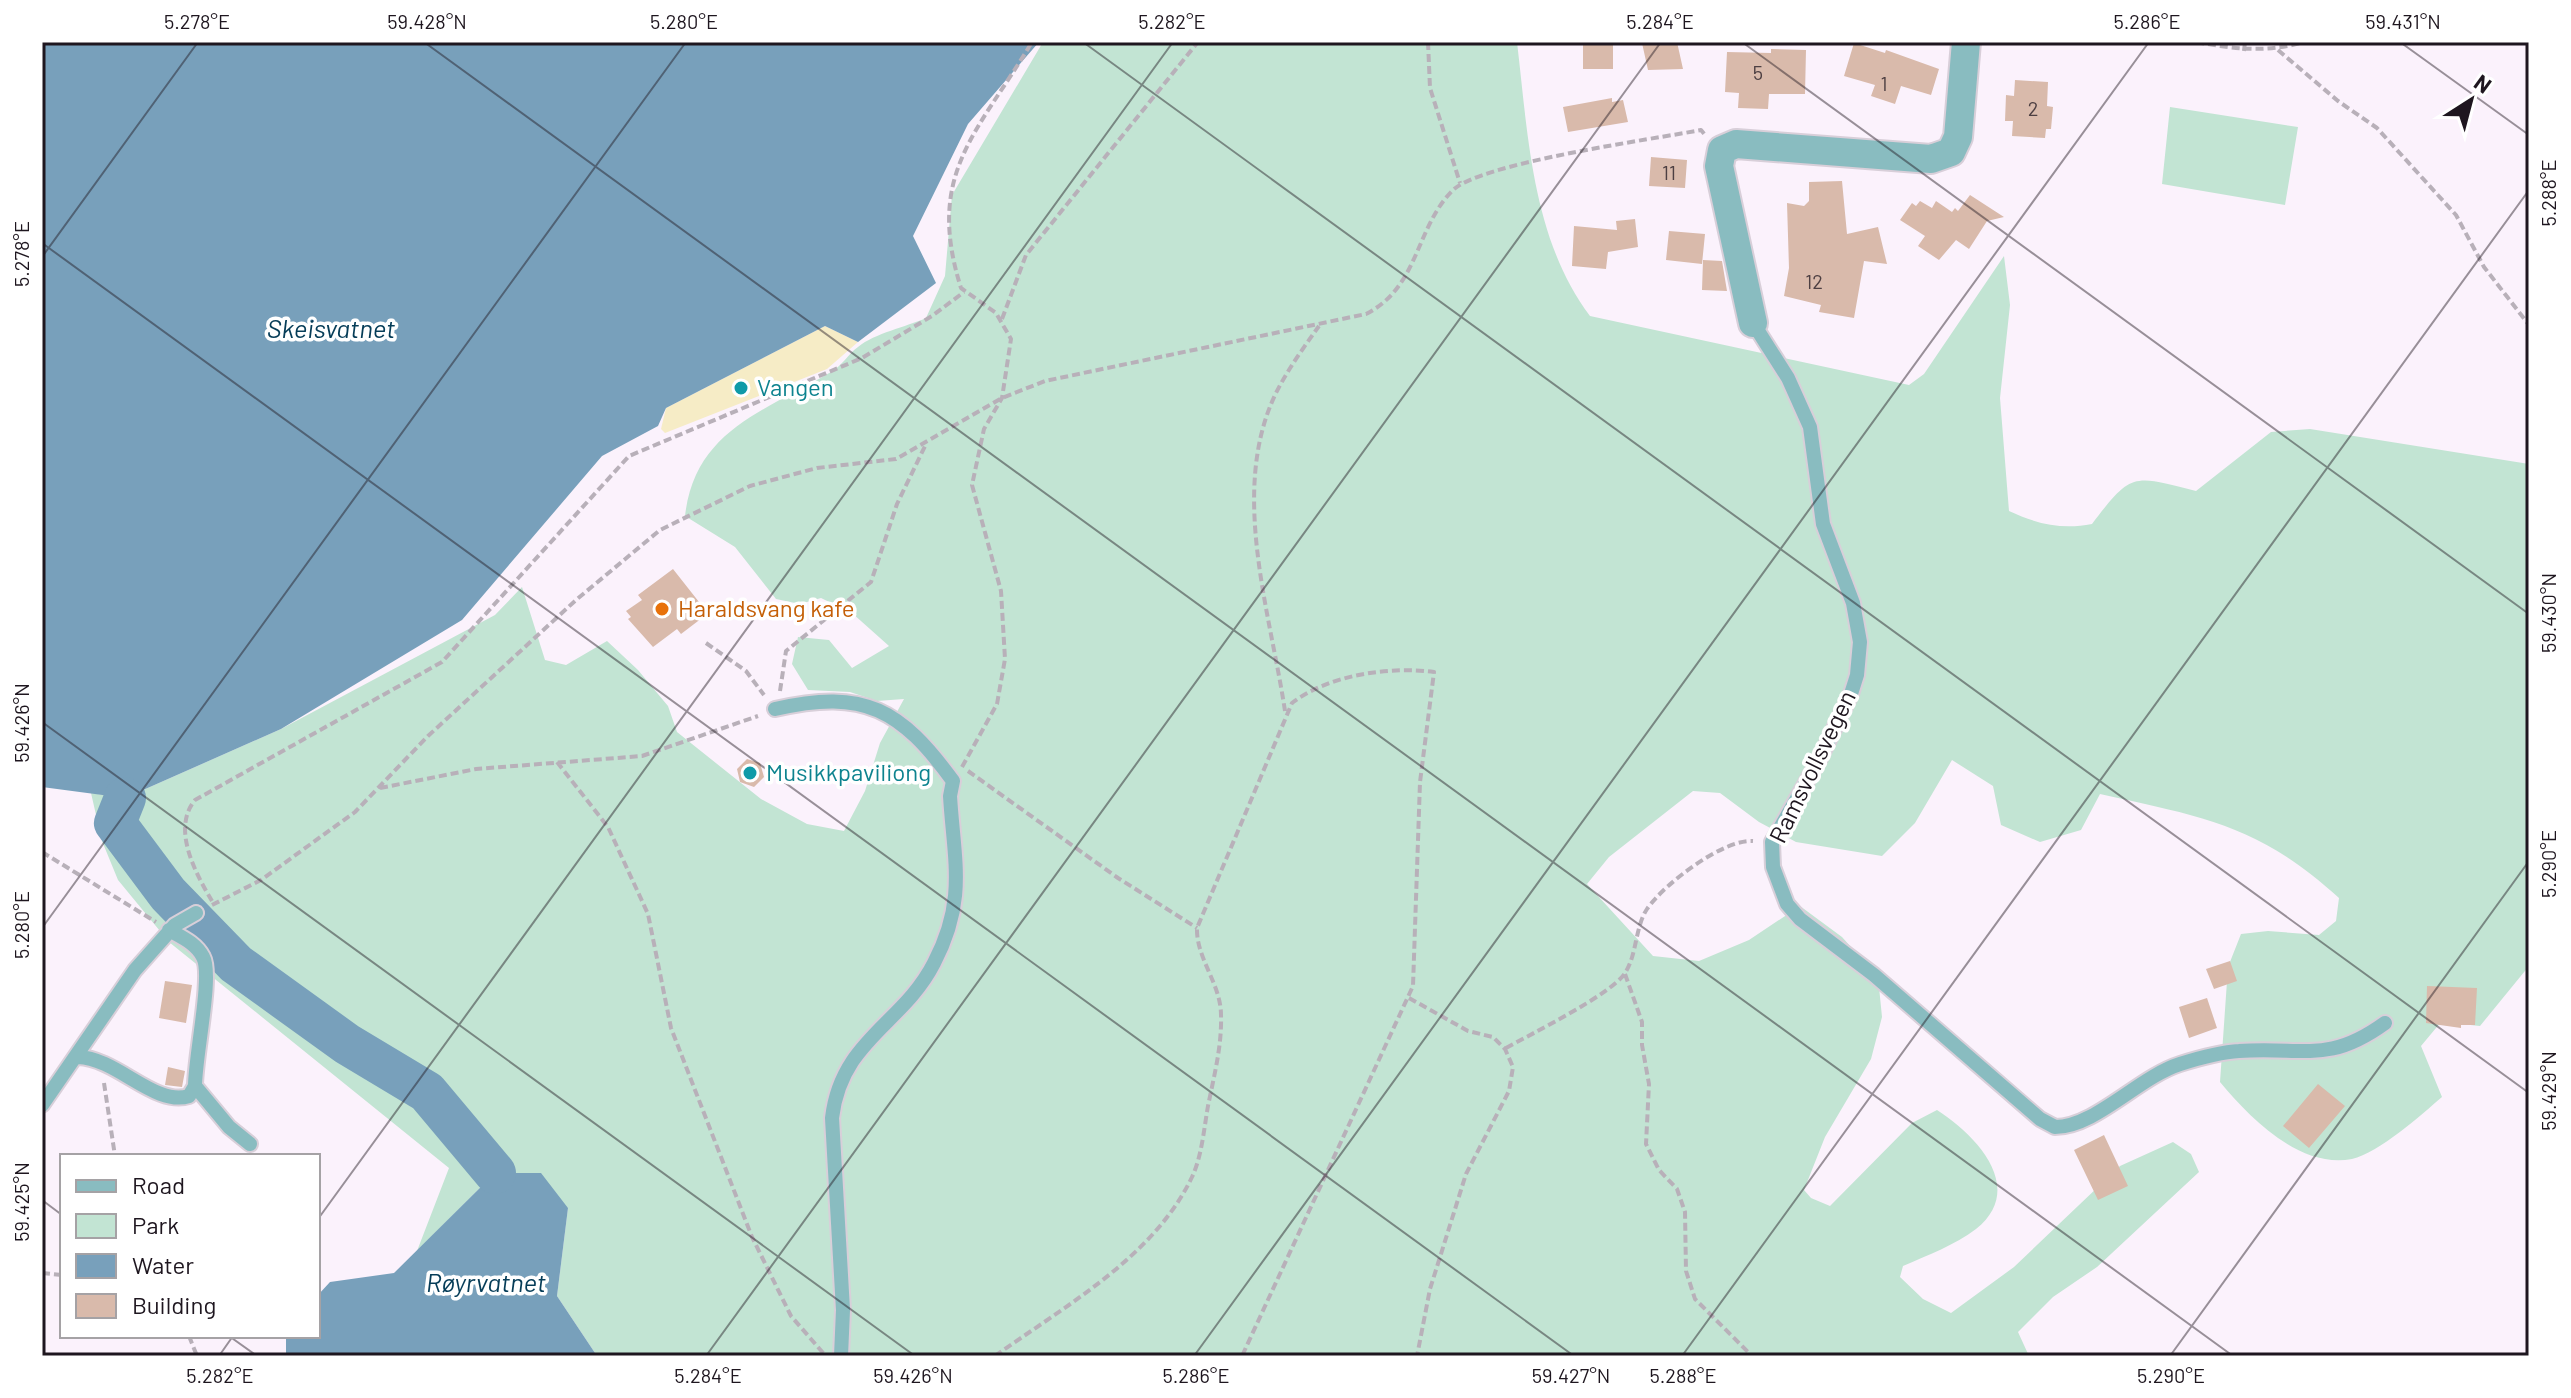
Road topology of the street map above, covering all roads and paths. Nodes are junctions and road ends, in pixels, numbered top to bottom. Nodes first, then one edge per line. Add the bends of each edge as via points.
1 (1032, 42) edge
2 (1198, 42) edge
3 (1428, 42) edge
4 (1966, 42) edge
5 (2196, 42) edge
6 (2245, 42) edge
7 (2304, 42) edge
8 (2278, 50) junction
9 (2244, 51) junction
10 (1722, 150) junction
11 (1460, 184) junction
12 (964, 292) junction
13 (1002, 319) junction
14 (1753, 323) joint
15 (1319, 325) junction
16 (2529, 325) edge
17 (1002, 398) junction
18 (927, 442) junction
19 (706, 643) dead end
20 (775, 709) junction
21 (1285, 714) junction
22 (557, 762) junction
23 (962, 767) junction
24 (953, 781) junction
25 (380, 788) junction
26 (1772, 842) junction
27 (42, 852) edge
28 (214, 904) junction
29 (196, 913) joint
30 (175, 925) junction
31 (1197, 928) junction
32 (1625, 974) junction
33 (1409, 998) junction
34 (2385, 1023) dead end
35 (1505, 1049) junction
36 (78, 1057) junction
37 (101, 1059) junction
38 (195, 1086) junction
39 (42, 1105) edge
40 (250, 1144) dead end
41 (115, 1154) edge
42 (825, 1356) edge
43 (841, 1356) edge
44 (995, 1356) edge
45 (1242, 1356) edge
46 (1417, 1356) edge
47 (1752, 1356) edge

1 - 12 path via 953,178 947,228
2 - 13 path via 1026,255
3 - 11 path via 1430,88
4 - 10 street via 1958,137 1951,152 1931,159 1736,144
5 - 9 path
6 - 9 path
7 - 8 path
8 - 9 path
8 - 16 path via 2377,128 2456,215 2484,267
10 - 11 path via 1701,130 1531,161
10 - 14 street, Ramsvollsvegen via 1719,166
11 - 15 path via 1451,191 1403,283 1387,301 1366,314
12 - 13 path
12 - 28 path via 862,358 629,456 442,662 204,793 186,813 185,829 194,871
13 - 17 path via 1011,339
14 - 26 lane, Ramsvollsvegen via 1788,378 1810,427 1823,524 1853,603 1860,642 1851,694
15 - 17 path via 1045,381
15 - 21 path via 1275,395 1256,475 1256,536
17 - 18 path
17 - 23 path via 984,429 972,485 1001,591 1005,659 997,704
18 - 20 path via 897,504 871,582 786,651
18 - 25 path via 885,463 817,468 750,486 660,530 428,736
19 - 20 path via 746,671
20 - 22 path via 642,756
20 - 24 lane via 811,701 859,704 890,714 916,735
21 - 31 path
21 - 33 path via 1300,697 1353,677 1434,672 1420,782 1417,966
22 - 25 path via 442,773
22 - 42 path via 608,827 648,914 671,1028 752,1237 791,1316
23 - 24 path
23 - 31 path
24 - 43 lane via 958,887 945,940 923,980 866,1039 835,1092
25 - 28 path via 300,853
26 - 32 path via 1747,840 1718,851 1660,896 1646,910
26 - 34 lane, Ramsvollsvegen via 1773,867 1787,904 1800,919 2055,1127 2082,1119 2178,1065 2241,1051 2323,1053 2367,1037
27 - 30 path
28 - 29 path
29 - 30 lane
30 - 36 lane via 135,970
30 - 38 lane via 196,948 208,978
31 - 44 path via 1222,1018 1192,1178 1154,1231 1103,1281
32 - 35 path
32 - 47 path via 1642,1022 1649,1084 1646,1144 1659,1170 1677,1189 1685,1212 1686,1271 1695,1299
33 - 35 path via 1468,1031 1493,1037
33 - 45 path
35 - 46 path via 1513,1067 1509,1091 1466,1174 1430,1289
36 - 37 lane
36 - 39 lane
37 - 38 lane via 173,1099 189,1096
37 - 41 path
38 - 40 lane

